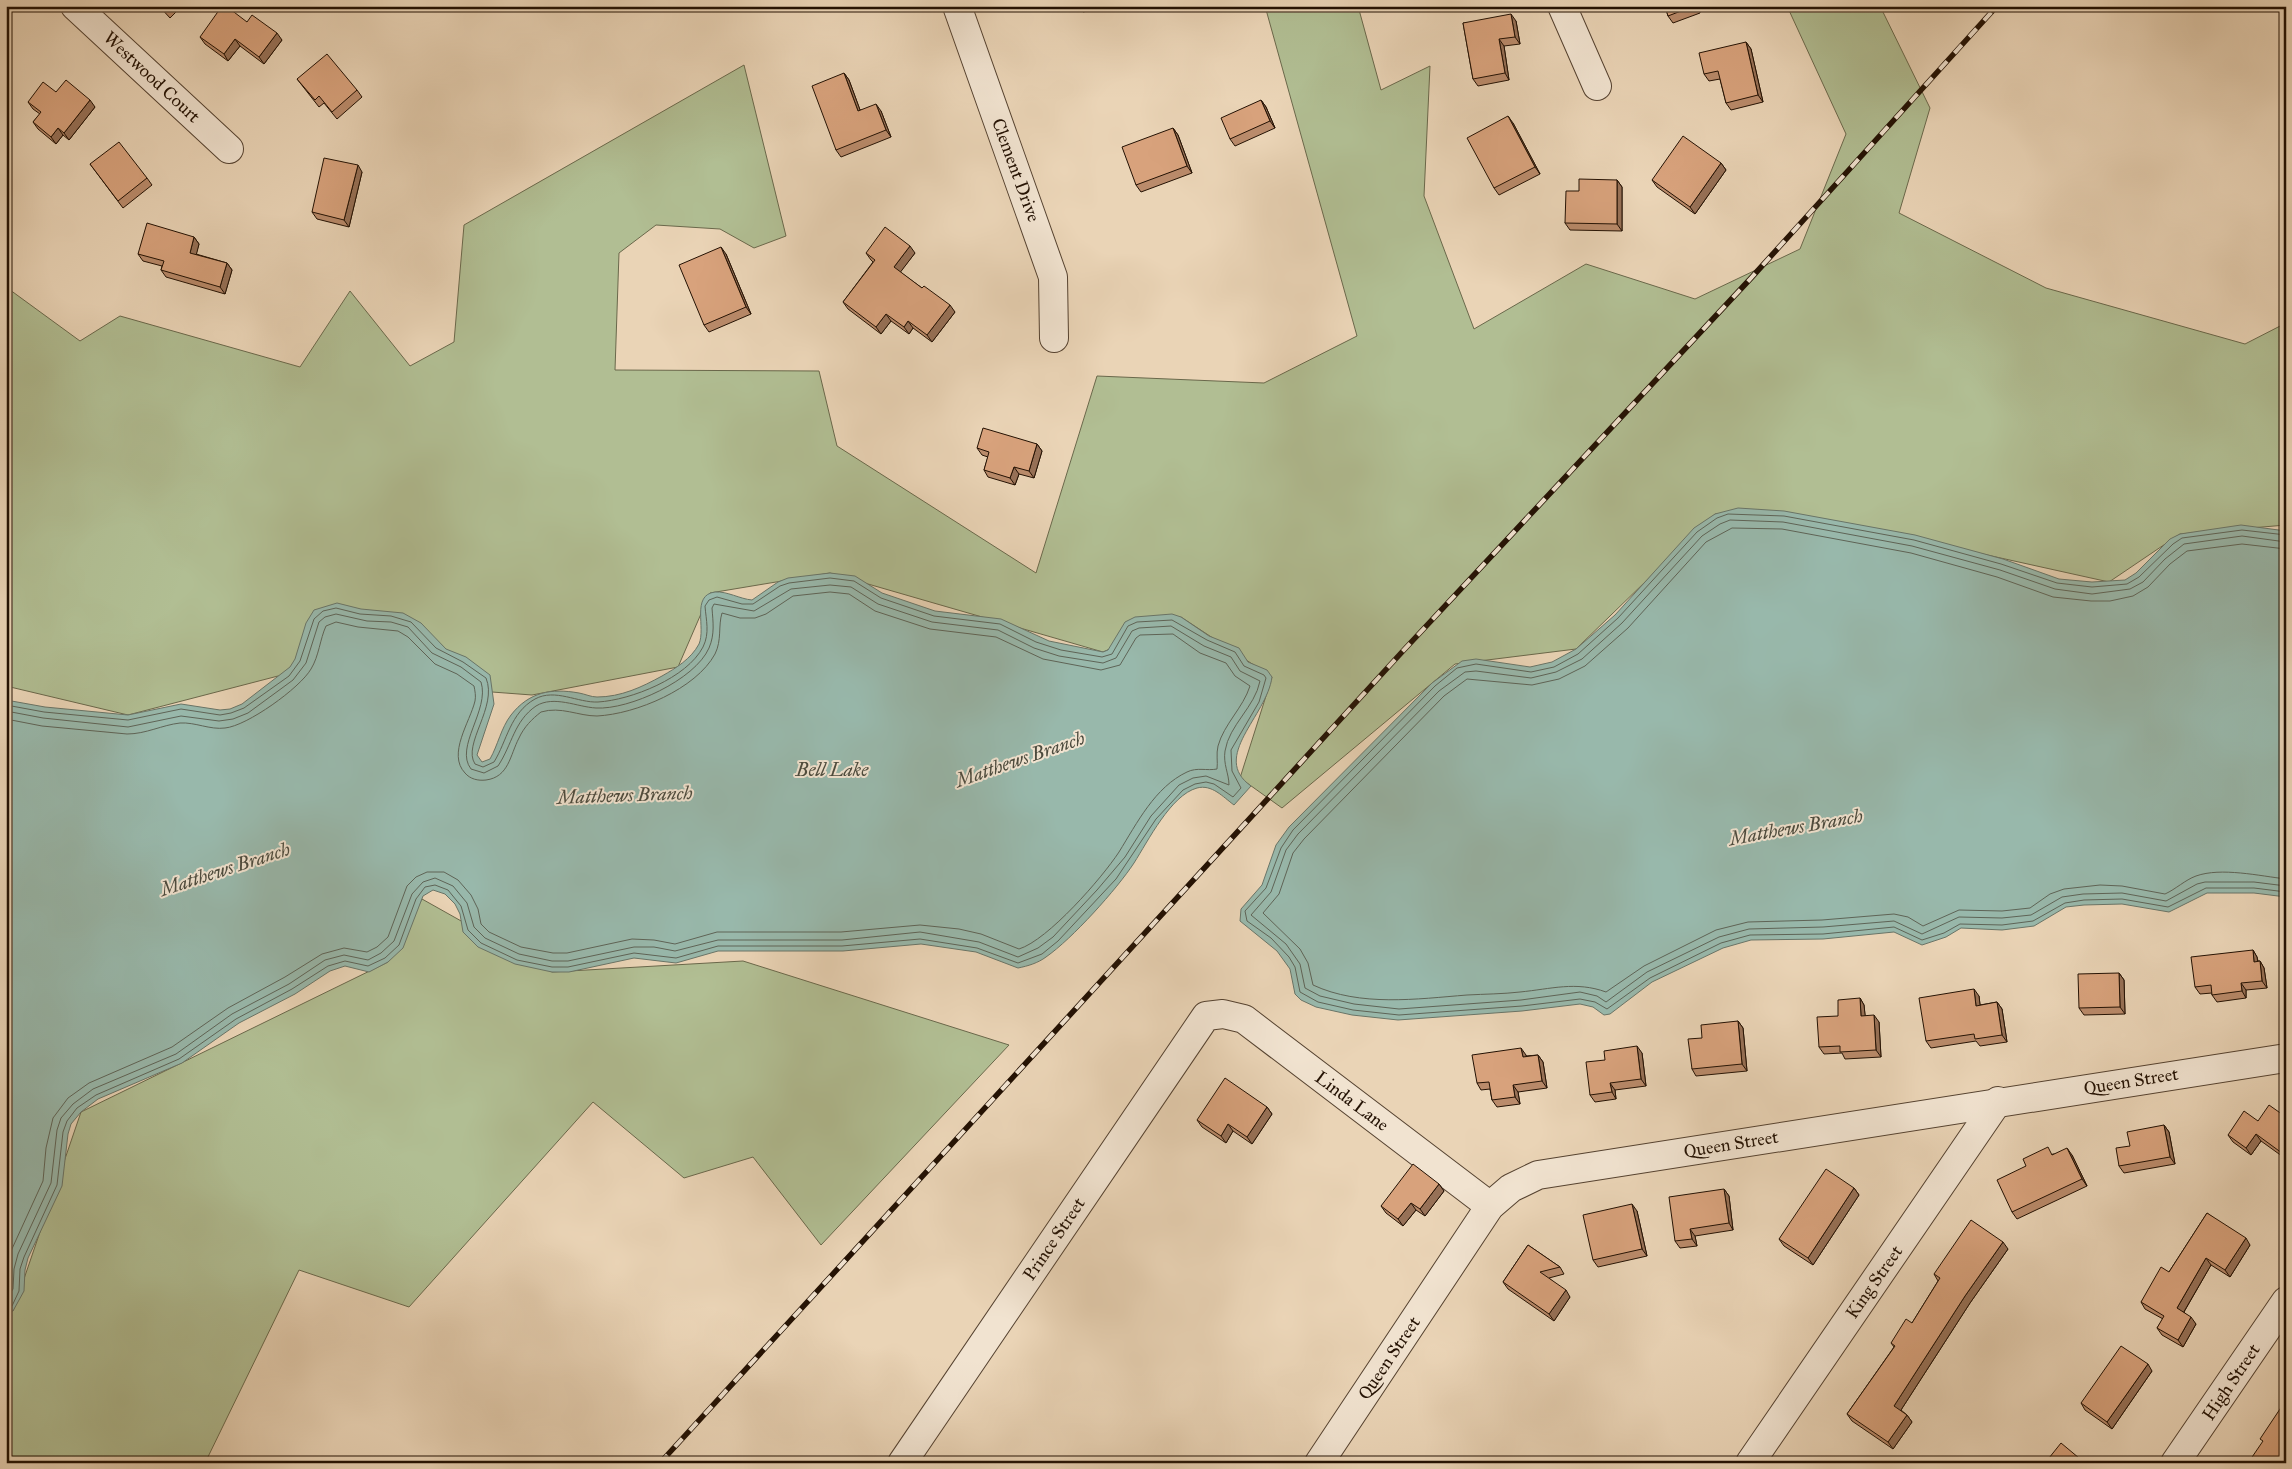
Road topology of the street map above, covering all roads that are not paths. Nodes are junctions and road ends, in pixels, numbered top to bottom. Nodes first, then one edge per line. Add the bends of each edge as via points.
1 (76, 6) edge
2 (957, 6) edge
3 (1562, 6) edge
4 (1597, 86) dead end
5 (229, 148) dead end
6 (1054, 338) dead end
7 (1206, 1016) joint
8 (2286, 1058) edge
9 (1998, 1101) junction
10 (1490, 1206) junction
11 (2286, 1301) edge
12 (902, 1463) edge
13 (1319, 1463) edge
14 (1750, 1463) edge
15 (2175, 1463) edge

1 - 5 street, Westwood Court
2 - 6 street, Clement Drive via 1053,277
3 - 4 street
7 - 10 street, Linda Lane via 1223,1014 1244,1019
7 - 12 street, Prince Street
8 - 9 street, Queen Street
9 - 10 street, Queen Street via 1538,1175 1511,1188
9 - 14 street, King Street
10 - 13 street, Queen Street
11 - 15 street, High Street

